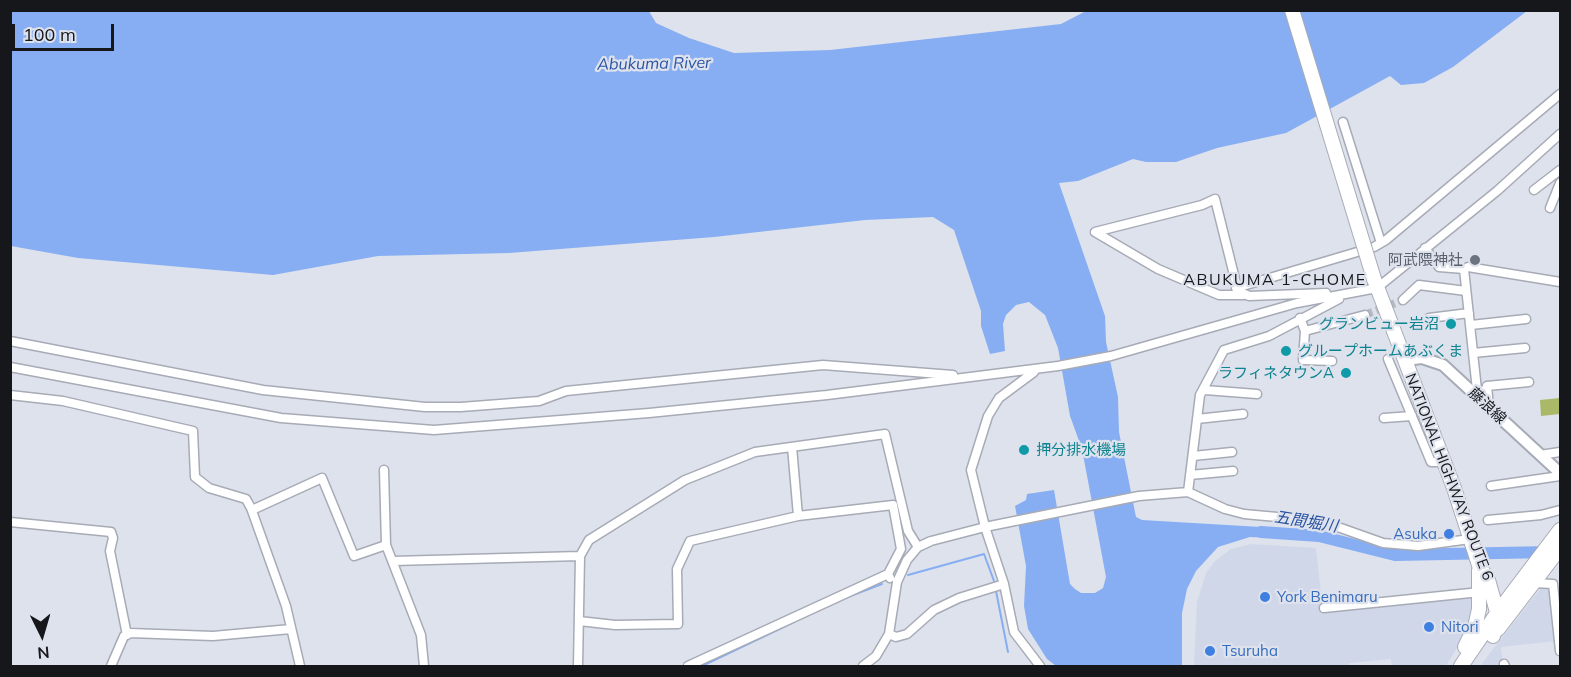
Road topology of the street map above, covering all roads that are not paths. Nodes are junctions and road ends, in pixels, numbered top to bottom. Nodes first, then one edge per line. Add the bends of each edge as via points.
1 (1292, 10) edge
2 (1560, 94) edge
3 (1343, 122) dead end
4 (1560, 134) edge
5 (1560, 170) edge
6 (1560, 183) edge
7 (1534, 190) dead end
8 (1550, 208) dead end
9 (1381, 243) junction
10 (1425, 248) junction
11 (1464, 269) junction
12 (1560, 282) edge
13 (1376, 283) junction
14 (1466, 291) junction
15 (1240, 292) junction
16 (1356, 292) junction
17 (1403, 300) tunnel mouth
18 (1469, 313) junction
19 (1365, 315) tunnel mouth
20 (1300, 318) junction
21 (1430, 318) dead end
22 (1526, 319) dead end
23 (1471, 325) junction
24 (1305, 331) junction
25 (10, 341) edge
26 (1525, 348) dead end
27 (1473, 353) junction
28 (1388, 359) dead end
29 (1405, 360) junction
30 (1332, 361) dead end
31 (10, 367) edge
32 (1040, 369) junction
33 (978, 377) junction
34 (1529, 382) dead end
35 (1205, 390) junction
36 (1487, 391) junction
37 (1257, 394) dead end
38 (10, 395) edge
39 (1489, 407) junction
40 (1243, 414) dead end
41 (1412, 416) junction
42 (1197, 418) junction
43 (1384, 418) dead end
44 (792, 447) junction
45 (1232, 452) dead end
46 (1560, 452) edge
47 (1540, 455) junction
48 (1192, 456) junction
49 (1444, 462) junction
50 (384, 470) dead end
51 (1233, 471) dead end
52 (1190, 475) junction
53 (1560, 475) edge
54 (1491, 486) dead end
55 (1188, 492) junction
56 (252, 510) junction
57 (1560, 510) edge
58 (798, 516) junction
59 (1488, 520) dead end
60 (10, 522) edge
61 (987, 526) junction
62 (1560, 530) edge
63 (1471, 542) junction
64 (386, 544) junction
65 (1554, 546) edge
66 (918, 547) junction
67 (580, 556) junction
68 (393, 561) junction
69 (1543, 562) junction
70 (1479, 566) junction
71 (888, 574) junction
72 (1488, 580) junction
73 (897, 582) junction
74 (1534, 583) junction
75 (1557, 583) edge
76 (1004, 584) junction
77 (1517, 586) junction
78 (1480, 592) junction
79 (1324, 608) dead end
80 (1498, 612) junction
81 (1558, 613) edge
82 (579, 621) junction
83 (291, 629) junction
84 (889, 634) junction
85 (127, 635) junction
86 (1493, 636) junction
87 (1560, 645) edge
88 (1560, 651) edge
89 (111, 666) edge
90 (300, 666) edge
91 (424, 666) edge
92 (578, 666) edge
93 (688, 666) edge
94 (863, 666) edge
95 (1040, 666) edge
96 (1452, 666) edge
97 (1461, 666) edge
98 (1469, 666) edge

1 - 13 highway, NATIONAL HIGHWAY ROUTE 6, bridge
2 - 9 street
3 - 9 street
4 - 10 street
5 - 7 street
6 - 8 street
9 - 15 street
10 - 11 street via 1439,267
10 - 13 street
11 - 12 street
11 - 14 street
13 - 16 street
13 - 29 highway, NATIONAL HIGHWAY ROUTE 6
14 - 17 street via 1419,285
14 - 18 street
15 - 15 street via 1215,198 1202,205 1095,232 1158,269 1219,295
15 - 16 street
16 - 20 street
16 - 32 street via 1297,303 1111,356
18 - 21 street
18 - 23 street
19 - 24 street
20 - 24 street
20 - 35 street via 1269,336 1224,350
22 - 23 street
23 - 27 street
24 - 30 street via 1303,360
25 - 33 street via 263,390 425,407 539,401 566,391 823,365
26 - 27 street
27 - 36 street via 1477,390
28 - 41 street
29 - 39 street, 藤浪線 via 1422,358 1443,365
29 - 49 highway, NATIONAL HIGHWAY ROUTE 6
31 - 33 street via 281,418 434,430
32 - 33 street
32 - 61 street via 999,398 979,440 971,470
34 - 36 street via 1487,386
35 - 37 street
35 - 42 street via 1200,395
36 - 39 street
38 - 56 street via 63,401 189,428 195,435 195,477 209,488 246,499
39 - 47 street, 藤浪線
40 - 42 street
41 - 43 street
41 - 49 street via 1431,462
42 - 48 street
44 - 58 street
44 - 66 street via 885,434 908,531
44 - 67 street via 754,452 685,480 589,540
45 - 48 street
46 - 47 street
47 - 53 street, 藤浪線
48 - 52 street
49 - 63 highway, NATIONAL HIGHWAY ROUTE 6
50 - 64 street
51 - 52 street
52 - 55 street
53 - 54 street
55 - 61 street via 1139,496
55 - 63 street via 1244,514 1322,521 1383,543 1418,546
56 - 64 street via 322,478 354,556
56 - 83 street
57 - 59 street
58 - 71 street via 894,505 901,549
58 - 82 street via 690,541 677,569 678,624 615,626
60 - 85 street via 111,532 114,537 110,551
61 - 66 street
61 - 76 street
62 - 65 highway
63 - 70 highway, NATIONAL HIGHWAY ROUTE 6
64 - 68 street
65 - 69 highway
66 - 73 street
67 - 68 street
67 - 82 street
68 - 91 street via 421,635
69 - 74 highway
69 - 77 highway
70 - 72 highway, NATIONAL HIGHWAY ROUTE 6
70 - 78 highway
71 - 73 street via 892,582
71 - 93 street
72 - 77 highway via 1495,590 1504,592
72 - 80 highway, NATIONAL HIGHWAY ROUTE 6
73 - 84 street
74 - 75 street
74 - 86 highway
75 - 81 street
76 - 84 street via 934,610 907,634
76 - 95 street via 1014,632
77 - 80 highway
78 - 79 street
78 - 96 highway via 1475,627
80 - 86 highway, NATIONAL HIGHWAY ROUTE 6
80 - 97 highway
81 - 87 street
82 - 92 street
83 - 85 street via 213,636
83 - 90 street
84 - 94 street via 876,656
85 - 89 street
86 - 98 highway
87 - 88 street

